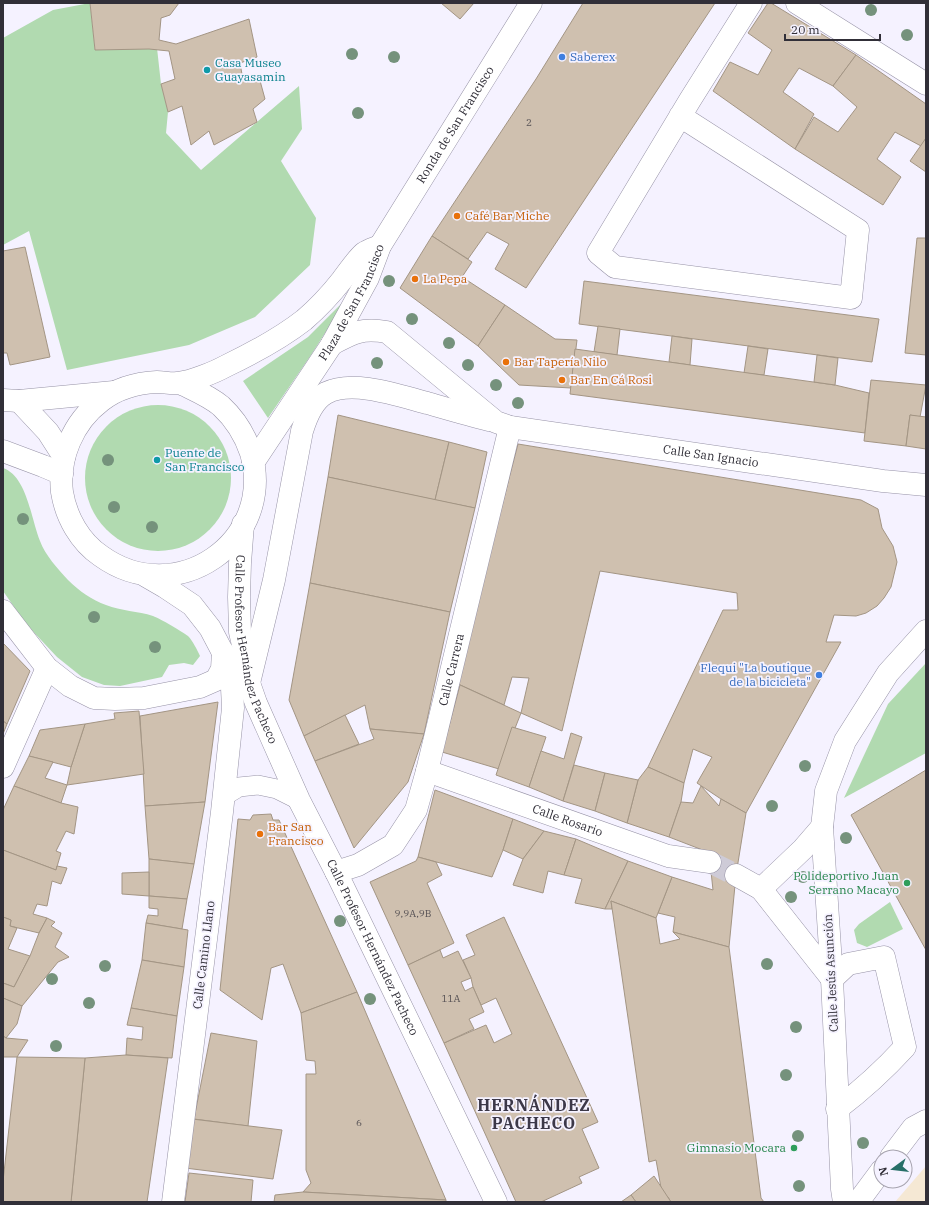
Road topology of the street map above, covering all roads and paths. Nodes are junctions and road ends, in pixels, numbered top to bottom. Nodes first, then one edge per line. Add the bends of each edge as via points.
1 (531, 3) edge
2 (751, 3) edge
3 (798, 3) edge
4 (926, 84) edge
5 (680, 116) junction
6 (380, 246) junction
7 (332, 344) junction
8 (180, 383) junction
9 (376, 389) joint
10 (115, 392) junction
11 (11, 401) edge
12 (503, 425) junction
13 (3, 451) edge
14 (253, 463) junction
15 (63, 465) junction
16 (926, 485) edge
17 (244, 524) junction
18 (144, 575) junction
19 (3, 613) edge
20 (926, 631) edge
21 (47, 668) junction
22 (232, 681) junction
23 (233, 708) joint
24 (3, 767) edge
25 (427, 771) junction
26 (224, 796) junction
27 (299, 800) junction
28 (822, 827) junction
29 (710, 862) tunnel mouth
30 (336, 872) junction
31 (736, 875) tunnel mouth
32 (761, 889) junction
33 (832, 979) junction
34 (837, 1109) junction
35 (926, 1121) edge
36 (897, 1149) edge
37 (873, 1182) edge
38 (173, 1202) edge
39 (496, 1202) edge
40 (844, 1202) edge
41 (858, 1202) edge

1 - 6 street, Ronda de San Francisco
2 - 5 street
3 - 4 street
5 - 5 street via 598,253 615,267 851,298 858,230
6 - 7 street, Plaza de San Francisco via 368,278
6 - 8 street, Plaza de San Francisco via 364,252 331,294 304,319 278,337 209,374
7 - 12 street via 357,331 372,329 387,332
7 - 14 street, Plaza de San Francisco
8 - 10 street, Plaza de San Francisco via 142,384
8 - 14 street, Plaza de San Francisco via 210,398 230,415 245,438
9 - 12 street, Calle San Ignacio
9 - 22 street, Plaza de San Francisco via 333,390 324,394 307,416 274,580
10 - 11 street
10 - 15 street, Plaza de San Francisco via 88,412 78,426 70,441
11 - 15 street via 48,432
12 - 16 street, Calle San Ignacio via 883,481
12 - 25 street, Calle Carrera
13 - 15 street via 43,466
14 - 17 street, Plaza de San Francisco via 254,494
15 - 18 street, Plaza de San Francisco via 62,492 66,510 84,540 110,563 126,571
17 - 18 street, Plaza de San Francisco via 223,551 209,562 178,574
17 - 22 street, Calle Profesor Hernández Pacheco via 239,597 240,632 246,658
18 - 22 street, Plaza de San Francisco via 192,605 210,628 232,668
19 - 21 street
20 - 28 street, Calle Jesús Asunción via 888,673 845,741 826,790
21 - 22 street via 70,686 94,698 144,698
21 - 24 street
22 - 23 street, Plaza de San Francisco
22 - 27 street, Calle Profesor Hernández Pacheco via 256,703
23 - 26 street, Calle Camino Llano
25 - 29 street, Calle Rosario via 668,856
25 - 30 street, Calle Carrera via 416,810 393,845 358,866
26 - 27 lane via 239,787 258,786 277,789
26 - 38 street, Calle Camino Llano
27 - 30 street, Calle Profesor Hernández Pacheco
28 - 32 street
28 - 33 street, Calle Jesús Asunción
30 - 39 street, Calle Profesor Hernández Pacheco
31 - 32 street
32 - 33 street
33 - 34 street, Calle Jesús Asunción
33 - 34 street via 848,964 884,957 905,1047 884,1070
34 - 40 street, Calle Jesús Asunción
35 - 36 street via 913,1128
37 - 41 street

